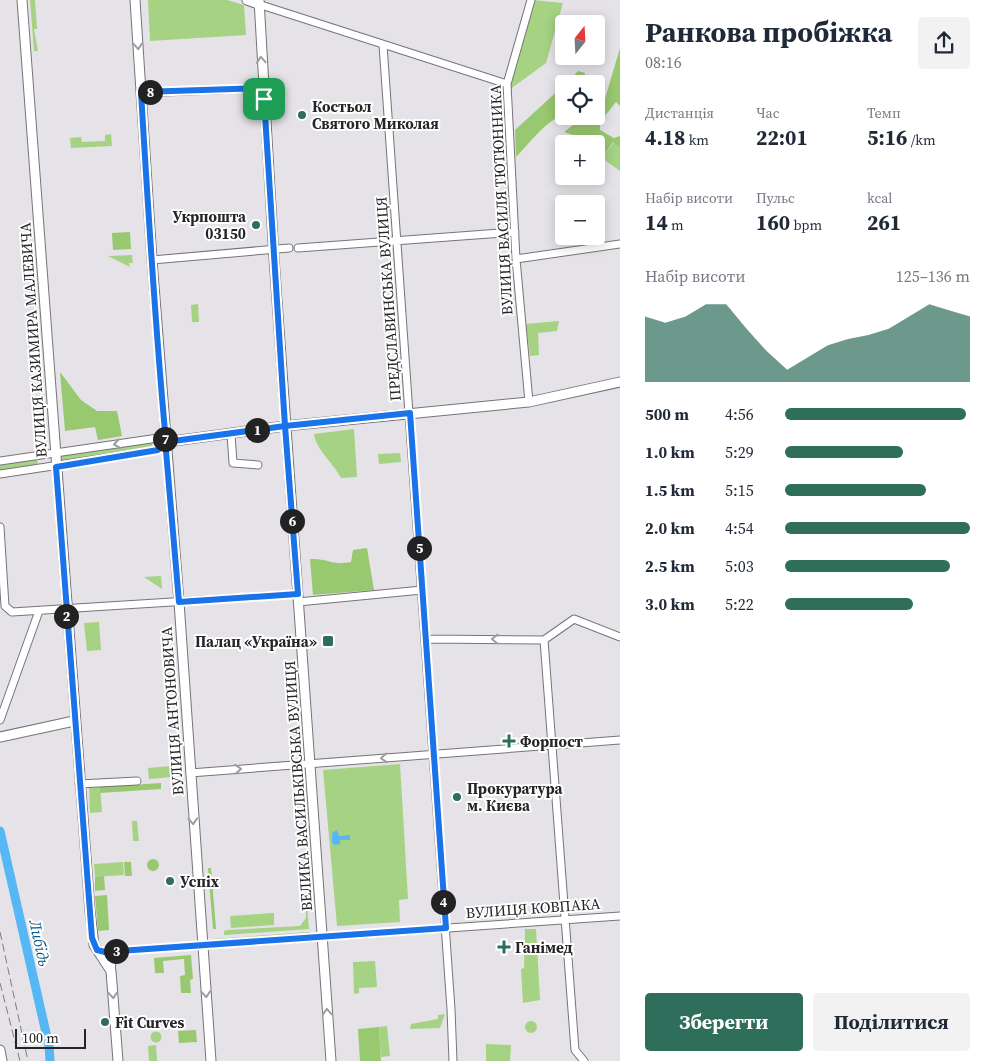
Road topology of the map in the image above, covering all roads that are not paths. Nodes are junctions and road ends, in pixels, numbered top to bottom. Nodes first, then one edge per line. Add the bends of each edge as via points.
1 (22, 0) edge
2 (135, 0) edge
3 (247, 0) edge
4 (531, 0) edge
5 (259, 2) edge
6 (383, 45) junction
7 (507, 84) junction
8 (263, 88) junction
9 (141, 92) junction
10 (515, 232) junction
11 (398, 241) junction
12 (620, 244) edge
13 (289, 248) dead end
14 (298, 248) dead end
15 (273, 249) junction
16 (516, 259) junction
17 (152, 260) junction
18 (620, 382) edge
19 (529, 402) junction
20 (410, 413) junction
21 (285, 426) junction
22 (231, 434) junction
23 (165, 440) junction
24 (55, 454) junction
25 (0, 461) edge
26 (258, 464) dead end
27 (56, 467) junction
28 (0, 474) edge
29 (0, 527) edge
30 (422, 590) junction
31 (298, 598) junction
32 (179, 602) junction
33 (66, 609) junction
34 (39, 611) junction
35 (620, 637) edge
36 (426, 639) junction
37 (544, 640) junction
38 (0, 720) edge
39 (74, 721) junction
40 (0, 737) edge
41 (620, 740) edge
42 (553, 745) junction
43 (432, 755) junction
44 (310, 763) junction
45 (190, 773) junction
46 (137, 781) dead end
47 (79, 784) junction
48 (620, 916) edge
49 (565, 920) junction
50 (446, 928) junction
51 (322, 936) junction
52 (202, 945) junction
53 (97, 950) junction
54 (119, 951) junction
55 (111, 971) junction
56 (0, 1051) edge
57 (2, 1061) edge
58 (118, 1061) edge
59 (211, 1061) edge
60 (331, 1061) edge
61 (452, 1061) edge
62 (584, 1061) edge

1 - 24 main road, ВУЛИЦЯ КАЗИМИРА МАЛЕВИЧА
2 -> 9 main road, ВУЛИЦЯ АНТОНОВИЧА
3 - 5 main road
4 - 7 street, ВУЛИЦЯ ВАСИЛЯ ТЮТЮННИКА
5 - 6 street
8 -> 5 main road, ВЕЛИКА ВАСИЛЬКІВСЬКА ВУЛИЦЯ
6 - 7 street
6 - 11 street, ПРЕДСЛАВИНСЬКА ВУЛИЦЯ
7 - 10 street, ВУЛИЦЯ ВАСИЛЯ ТЮТЮННИКА
8 - 9 street
8 - 15 main road, ВЕЛИКА ВАСИЛЬКІВСЬКА ВУЛИЦЯ
9 - 17 main road, ВУЛИЦЯ АНТОНОВИЧА
10 - 11 street
10 - 16 street, ВУЛИЦЯ ВАСИЛЯ ТЮТЮННИКА
11 - 14 street
11 - 20 street, ПРЕДСЛАВИНСЬКА ВУЛИЦЯ
12 - 16 street
13 - 15 street
15 - 17 street
15 - 21 main road, ВЕЛИКА ВАСИЛЬКІВСЬКА ВУЛИЦЯ
16 - 19 street, ВУЛИЦЯ ВАСИЛЯ ТЮТЮННИКА
17 - 23 main road, ВУЛИЦЯ АНТОНОВИЧА
18 - 19 main road
19 - 20 main road
20 - 21 main road
20 - 30 street, ПРЕДСЛАВИНСЬКА ВУЛИЦЯ
21 - 22 main road
21 - 31 main road, ВЕЛИКА ВАСИЛЬКІВСЬКА ВУЛИЦЯ
22 - 23 main road
22 - 26 street via 234,463
23 -> 24 street
23 - 27 street via 158,450
23 - 32 main road, ВУЛИЦЯ АНТОНОВИЧА
24 - 25 street
24 - 27 main road, ВУЛИЦЯ КАЗИМИРА МАЛЕВИЧА
27 - 28 street
27 - 33 main road, ВУЛИЦЯ КАЗИМИРА МАЛЕВИЧА
29 - 34 street via 5,606 12,612
30 - 31 street
30 - 36 street, ПРЕДСЛАВИНСЬКА ВУЛИЦЯ
31 - 32 street
31 - 44 main road, ВЕЛИКА ВАСИЛЬКІВСЬКА ВУЛИЦЯ
32 - 33 street
32 - 45 main road, ВУЛИЦЯ АНТОНОВИЧА
33 - 34 street
33 - 39 main road, ВУЛИЦЯ КАЗИМИРА МАЛЕВИЧА
34 - 38 street
35 - 37 street via 574,620
37 -> 36 street
36 - 43 street, ПРЕДСЛАВИНСЬКА ВУЛИЦЯ
37 - 42 street
39 - 40 main road
39 - 47 main road, ВУЛИЦЯ КАЗИМИРА МАЛЕВИЧА
41 - 42 street
42 - 43 street
42 - 49 street
43 -> 44 street
43 - 50 street, ПРЕДСЛАВИНСЬКА ВУЛИЦЯ
45 -> 44 street
44 - 51 main road, ВЕЛИКА ВАСИЛЬКІВСЬКА ВУЛИЦЯ
45 -> 52 main road, ВУЛИЦЯ АНТОНОВИЧА
46 - 47 street
47 - 53 main road, ВУЛИЦЯ КАЗИМИРА МАЛЕВИЧА via 92,938
48 - 49 street, ВУЛИЦЯ КОВПАКА
49 - 50 street, ВУЛИЦЯ КОВПАКА
49 - 62 street via 575,1050
50 - 51 street, ВУЛИЦЯ КОВПАКА
50 - 61 street, ПРЕДСЛАВИНСЬКА ВУЛИЦЯ
51 - 52 street, ВУЛИЦЯ КОВПАКА
60 -> 51 main road, ВЕЛИКА ВАСИЛЬКІВСЬКА ВУЛИЦЯ
52 - 54 street, ВУЛИЦЯ КОВПАКА
52 -> 59 main road, ВУЛИЦЯ АНТОНОВИЧА
53 - 54 street, ВУЛИЦЯ КОВПАКА
53 - 55 main road, ВУЛИЦЯ КАЗИМИРА МАЛЕВИЧА
54 - 55 street via 112,961
55 -> 58 main road, ВУЛИЦЯ КАЗИМИРА МАЛЕВИЧА
56 - 57 main road

